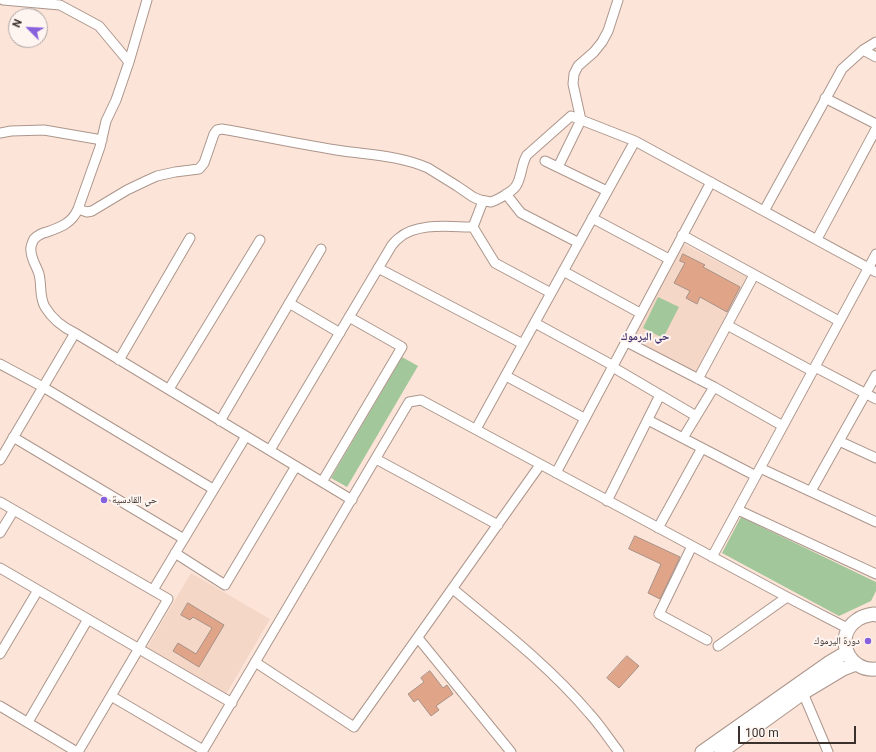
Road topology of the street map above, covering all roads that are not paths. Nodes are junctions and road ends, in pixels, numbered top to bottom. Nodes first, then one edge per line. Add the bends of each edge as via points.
1 (3, 0) edge
2 (147, 0) edge
3 (618, 0) edge
4 (876, 42) edge
5 (863, 50) junction
6 (876, 57) edge
7 (129, 62) junction
8 (825, 98) junction
9 (580, 120) junction
10 (876, 124) edge
11 (876, 129) edge
12 (0, 134) edge
13 (102, 140) junction
14 (635, 141) junction
15 (545, 161) dead end
16 (558, 167) junction
17 (711, 182) junction
18 (607, 191) junction
19 (506, 194) junction
20 (484, 201) junction
21 (78, 209) junction
22 (764, 211) junction
23 (592, 218) junction
24 (474, 227) junction
25 (682, 235) junction
26 (190, 238) dead end
27 (817, 239) junction
28 (260, 240) dead end
29 (579, 243) junction
30 (322, 249) dead end
31 (876, 254) edge
32 (669, 260) junction
33 (378, 268) junction
34 (872, 270) edge
35 (563, 271) junction
36 (754, 275) junction
37 (551, 293) junction
38 (289, 303) junction
39 (640, 313) junction
40 (349, 317) junction
41 (839, 321) junction
42 (535, 323) junction
43 (727, 325) junction
44 (75, 333) junction
45 (340, 333) junction
46 (625, 341) junction
47 (523, 344) junction
48 (119, 360) junction
49 (0, 364) edge
50 (612, 365) junction
51 (814, 369) junction
52 (506, 376) junction
53 (876, 376) edge
54 (698, 379) junction
55 (43, 387) junction
56 (714, 387) junction
57 (169, 390) junction
58 (866, 394) junction
59 (660, 395) junction
60 (876, 399) edge
61 (696, 416) junction
62 (584, 418) junction
63 (220, 420) junction
64 (648, 420) junction
65 (783, 426) junction
66 (476, 429) junction
67 (246, 436) junction
68 (13, 437) junction
69 (684, 438) junction
70 (839, 441) junction
71 (702, 448) junction
72 (270, 450) junction
73 (876, 458) edge
74 (376, 459) junction
75 (0, 460) edge
76 (540, 465) junction
77 (296, 466) junction
78 (758, 472) junction
79 (556, 473) junction
80 (322, 482) junction
81 (213, 489) junction
82 (810, 491) junction
83 (352, 500) junction
84 (608, 500) junction
85 (0, 502) edge
86 (14, 510) junction
87 (738, 510) junction
88 (876, 522) edge
89 (498, 525) junction
90 (658, 528) junction
91 (0, 533) edge
92 (184, 539) junction
93 (692, 546) junction
94 (175, 553) junction
95 (712, 557) junction
96 (0, 568) edge
97 (876, 574) edge
98 (453, 589) junction
99 (38, 590) junction
100 (153, 590) junction
101 (787, 597) junction
102 (875, 614) edge
103 (88, 619) junction
104 (849, 629) junction
105 (418, 638) junction
106 (707, 640) dead end
107 (718, 646) dead end
108 (138, 649) junction
109 (847, 652) junction
110 (0, 654) edge
111 (255, 662) junction
112 (856, 664) junction
113 (874, 670) edge
114 (803, 694) junction
115 (111, 696) junction
116 (232, 703) junction
117 (0, 706) edge
118 (28, 722) junction
119 (203, 751) edge
120 (78, 752) edge
121 (512, 752) edge
122 (619, 752) edge
123 (702, 752) edge
124 (721, 752) edge
125 (828, 752) edge

1 - 7 street via 60,5 100,26
2 - 7 street
3 - 9 street via 602,42 578,66 574,74 573,84
4 - 5 street
5 - 6 street
5 - 8 street via 842,69
7 - 13 street via 106,121
8 - 10 street
8 - 22 street
9 - 14 street
9 - 16 street
9 - 19 street via 571,116 527,155 516,186
11 - 27 street
12 - 13 street via 44,130
13 - 21 street
14 - 17 street
14 - 18 street
15 - 16 street
16 - 18 street
17 - 22 street
17 - 25 street
18 - 23 street
19 - 20 street via 493,202
19 - 29 street via 521,213
20 - 21 street via 473,197 428,168 402,159 222,129 214,134 203,166 199,169 157,176 92,211
20 - 24 street
21 - 44 street via 67,224 42,233 31,245 39,275 40,295 45,308 58,324
22 - 27 street
23 - 29 street
23 - 32 street
24 - 33 street via 434,226 408,232 392,245
24 - 37 street via 495,263
25 - 32 street
25 - 36 street
26 - 48 street
27 - 34 street
28 - 57 street
29 - 35 street
30 - 38 street
31 - 34 street
32 - 39 street
33 - 40 street
33 - 47 street
34 - 41 street
35 - 37 street
35 - 39 street
36 - 41 street
36 - 43 street
37 - 42 street
38 - 45 street
38 - 63 street
39 - 46 street
40 - 45 street
40 - 80 street via 402,347
41 - 51 street
42 - 47 street
42 - 50 street
43 - 51 street
43 - 54 street
44 - 48 street
44 - 55 street
45 - 72 street
46 - 50 street
46 - 54 street
47 - 52 street
48 - 57 street
49 - 55 street
50 - 59 street via 616,370
50 - 62 street
51 - 58 street
51 - 65 street
52 - 62 street
52 - 66 street
53 - 58 street
54 - 56 street
55 - 68 street
55 - 81 street
56 - 61 street
56 - 65 street
57 - 63 street
58 - 60 street
58 - 70 street
59 - 61 street
59 - 64 street
61 - 69 street
62 - 79 street
63 - 67 street
64 - 69 street
64 - 84 street
65 - 78 street
66 - 74 street via 421,400 409,402
66 - 76 street
67 - 72 street
67 - 81 street
68 - 75 street
68 - 92 street
69 - 71 street
70 - 73 street
70 - 82 street
71 - 78 street
71 - 90 street
72 - 77 street
74 - 83 street
74 - 89 street
76 - 79 street
76 - 89 street
77 - 80 street
77 - 94 street via 226,585
78 - 82 street
78 - 87 street
79 - 84 street
80 - 83 street
81 - 92 street
82 - 88 street
83 - 111 street
84 - 90 street
85 - 86 street
86 - 91 street
86 - 100 street
87 - 95 street
87 - 97 street
89 - 98 street
90 - 93 street
92 - 94 street
93 - 95 street
93 - 106 street via 659,614
94 - 100 street
95 - 101 street
96 - 99 street
98 - 105 street
98 - 122 street via 549,671 588,712
99 - 103 street
99 - 110 street
100 - 108 street via 168,599
101 - 104 street
101 - 107 street
102 - 104 street via 857,619
103 - 108 street
103 - 118 street
104 - 109 street via 845,644
105 - 111 street via 354,727
105 - 121 street
108 - 115 street
108 - 116 street
109 - 112 street
109 - 123 street
111 - 116 street
112 - 113 street
112 - 114 street via 842,669
114 - 124 street
114 - 125 street
115 - 119 street
115 - 120 street
116 - 119 street
117 - 118 street
118 - 120 street

